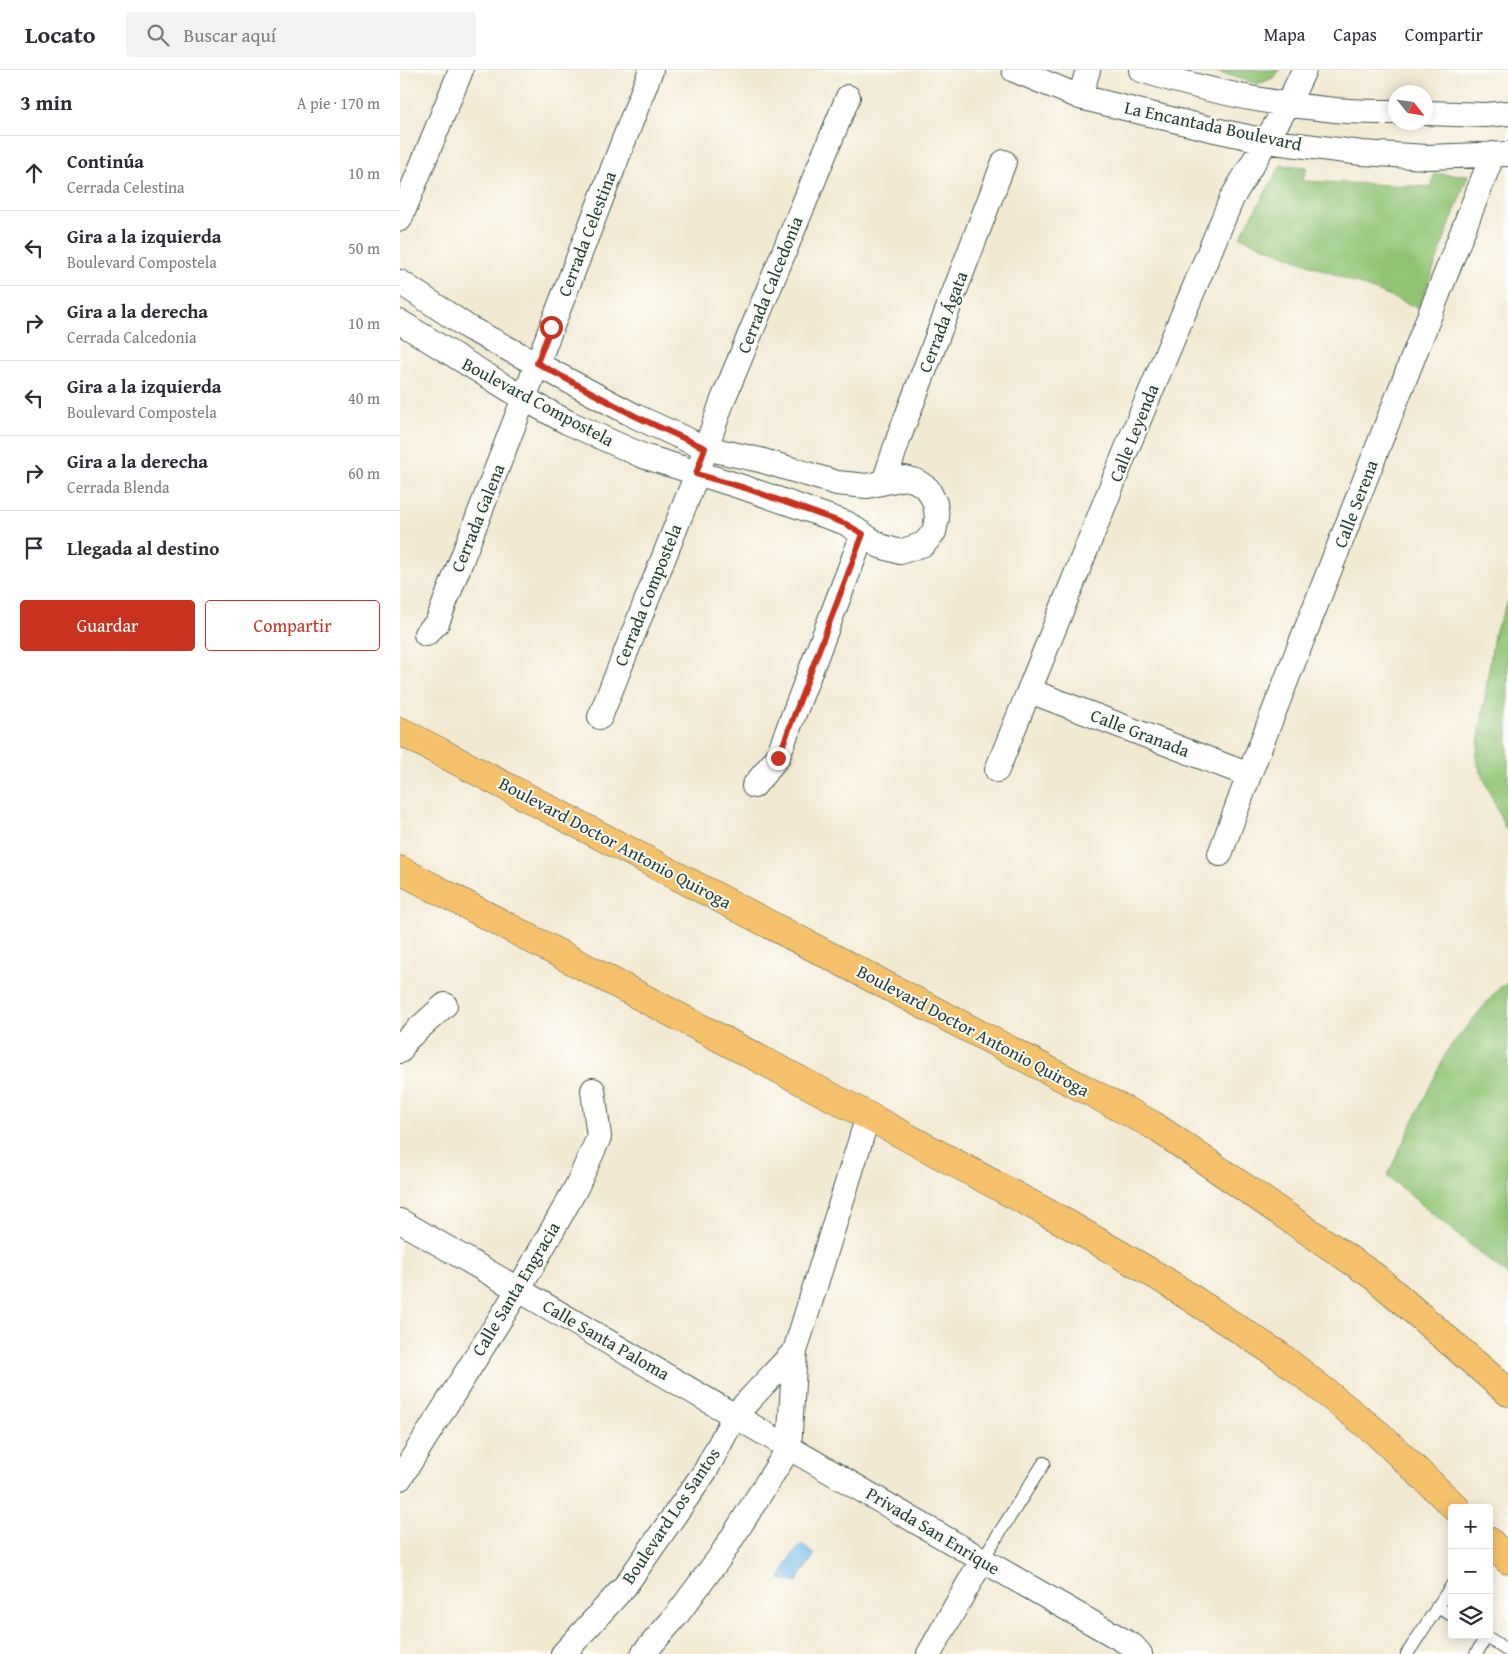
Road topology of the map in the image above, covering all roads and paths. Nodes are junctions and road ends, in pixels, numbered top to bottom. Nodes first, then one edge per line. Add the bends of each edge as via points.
1 (461, 70) edge
2 (651, 70) edge
3 (1014, 70) edge
4 (1088, 70) edge
5 (1141, 70) edge
6 (1304, 70) edge
7 (848, 97) dead end
8 (1080, 97) junction
9 (1288, 104) junction
10 (1388, 112) edge
11 (1433, 113) edge
12 (1508, 113) edge
13 (1266, 141) junction
14 (1501, 154) edge
15 (1004, 162) dead end
16 (400, 219) edge
17 (400, 282) edge
18 (400, 322) edge
19 (537, 363) junction
20 (525, 399) junction
21 (705, 448) junction
22 (696, 474) junction
23 (884, 482) junction
24 (863, 534) junction
25 (426, 634) dead end
26 (1030, 691) junction
27 (600, 717) dead end
28 (400, 731) edge
29 (997, 770) dead end
30 (1249, 775) junction
31 (754, 786) dead end
32 (1220, 854) dead end
33 (400, 870) edge
34 (445, 1005) dead end
35 (400, 1051) edge
36 (593, 1090) dead end
37 (868, 1116) junction
38 (400, 1221) edge
39 (519, 1290) junction
40 (795, 1351) junction
41 (1508, 1392) edge
42 (735, 1415) junction
43 (789, 1448) junction
44 (1044, 1463) dead end
45 (400, 1478) edge
46 (1452, 1504) edge
47 (1493, 1545) edge
48 (982, 1560) junction
49 (1508, 1560) edge
50 (1448, 1591) edge
51 (1438, 1606) junction
52 (1448, 1612) edge
53 (1484, 1639) edge
54 (1490, 1639) edge
55 (1136, 1650) edge
56 (1508, 1651) edge
57 (562, 1654) edge
58 (643, 1654) edge
59 (929, 1654) edge
60 (1407, 1654) edge
61 (1476, 1654) edge

1 - 16 street
2 - 19 street, Cerrada Celestina
3 - 8 street, La Encantada Boulevard
4 - 8 street
5 - 9 street, La Encantada Boulevard via 1216,90
6 - 9 street, Calle Leyenda
7 - 21 street, Cerrada Calcedonia
8 - 13 street, La Encantada Boulevard
9 - 10 street, La Encantada Boulevard
9 - 13 street, Calle Leyenda
11 - 12 street
13 - 14 street, La Encantada Boulevard via 1427,157
13 - 26 street, Calle Leyenda via 1232,198
14 - 30 street, Calle Serena
15 - 23 street, Cerrada Ágata
17 - 19 street, Boulevard Compostela via 469,328
18 - 20 street, Boulevard Compostela
19 - 20 street, Cerrada Celestina
19 - 21 street, Boulevard Compostela via 635,416
20 - 22 street, Boulevard Compostela via 566,422 643,456
20 - 25 street, Cerrada Galena via 437,623
21 - 22 street, Cerrada Calcedonia
21 - 23 street, Boulevard Compostela via 760,460 837,484 867,486
22 - 24 street, Boulevard Compostela via 846,524
22 - 27 street, Cerrada Compostela
23 - 24 street, Boulevard Compostela via 905,478 928,489 935,503 937,518 934,532 924,544 900,552 880,546
24 - 31 street via 778,758
26 - 29 street, Calle Leyenda
26 - 30 street, Calle Granada
28 - 41 main road, Boulevard Doctor Antonio Quiroga via 1153,1126 1375,1277
30 - 32 street, Calle Serena
33 - 37 main road
34 - 35 street via 406,1040
36 - 39 street, Calle Santa Engracia via 599,1137 576,1188
37 - 40 street, Boulevard Los Santos
37 - 46 main road via 1066,1223 1162,1279 1280,1356 1377,1433
38 - 39 street, Calle Santa Paloma
39 - 42 street, Calle Santa Paloma
39 - 45 street, Calle Santa Engracia
40 - 42 street, Boulevard Los Santos
40 - 43 street, Boulevard Los Santos
42 - 43 street, Privada San Enrique
42 - 57 street, Boulevard Los Santos via 706,1470 625,1586
43 - 48 street, Privada San Enrique
43 - 58 street, Boulevard Los Santos via 720,1557
44 - 48 lane
47 - 49 main road
48 - 55 street, Privada San Enrique
48 - 59 street
50 - 51 lane
51 - 52 lane
51 - 60 lane
53 - 61 lane
54 - 56 lane

